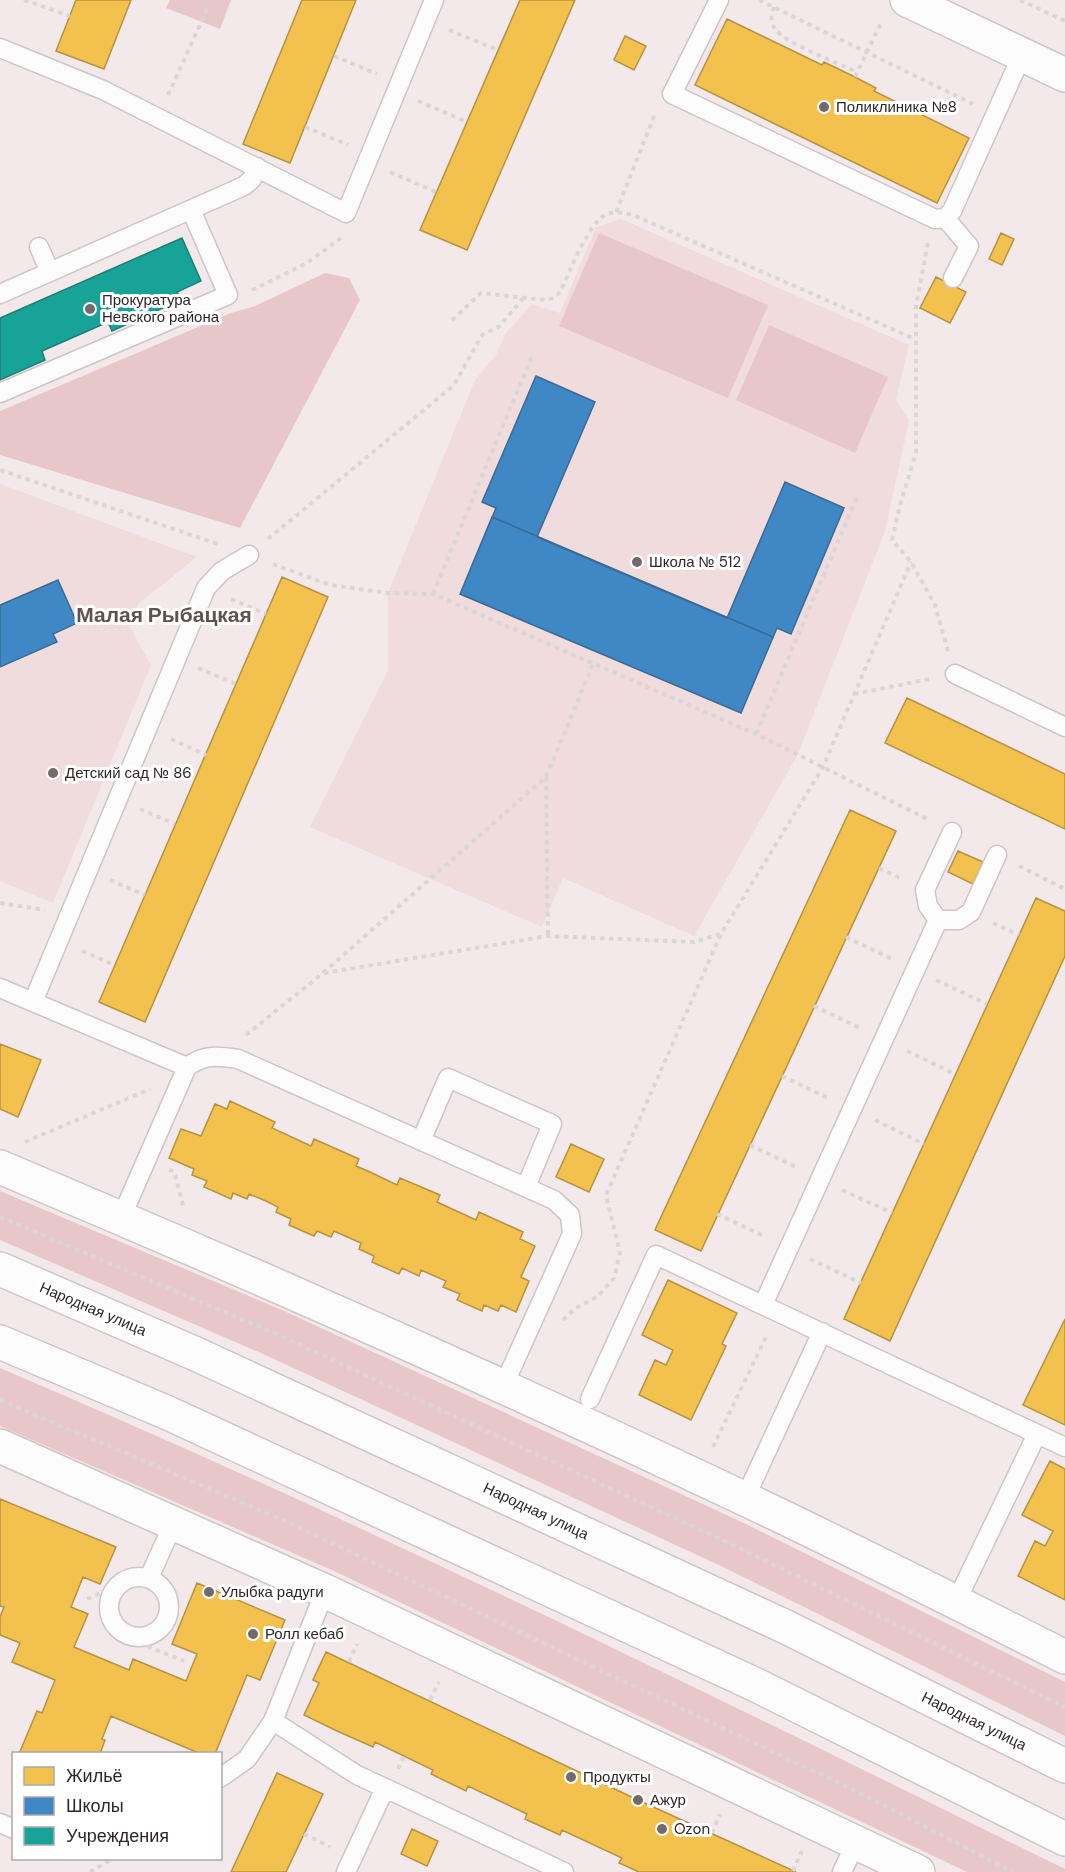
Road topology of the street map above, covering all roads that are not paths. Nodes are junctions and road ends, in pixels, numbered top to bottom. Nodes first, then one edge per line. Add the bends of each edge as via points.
1 (434, 0) edge
2 (719, 0) edge
3 (895, 9) edge
4 (0, 48) edge
5 (1022, 55) junction
6 (1065, 75) edge
7 (257, 167) junction
8 (191, 210) junction
9 (940, 219) junction
10 (39, 247) dead end
11 (50, 272) junction
12 (954, 278) dead end
13 (0, 294) edge
14 (0, 393) edge
15 (249, 555) road end
16 (955, 674) road end
17 (1065, 727) edge
18 (952, 832) road end
19 (997, 855) road end
20 (938, 920) junction
21 (0, 988) edge
22 (33, 1002) junction
23 (187, 1067) junction
24 (421, 1141) junction
25 (8, 1156) edge
26 (526, 1187) junction
27 (121, 1218) junction
28 (0, 1269) edge
29 (770, 1308) junction
30 (822, 1332) junction
31 (0, 1342) edge
32 (503, 1387) junction
33 (590, 1399) dead end
34 (1036, 1434) junction
35 (0, 1446) edge
36 (1065, 1447) edge
37 (744, 1498) junction
38 (173, 1524) junction
39 (149, 1578) junction
40 (325, 1591) junction
41 (956, 1602) junction
42 (1065, 1657) edge
43 (273, 1721) junction
44 (1065, 1766) edge
45 (222, 1777) edge
46 (385, 1788) junction
47 (1065, 1839) edge
48 (856, 1842) junction
49 (346, 1872) edge
50 (564, 1872) edge
51 (842, 1872) edge
52 (918, 1872) edge

1 - 7 lane via 346,213
2 - 9 lane via 672,94
3 - 5 street
4 - 7 lane via 103,90
5 - 6 street
5 - 9 lane via 952,211
7 - 8 lane via 244,186
8 - 11 lane
8 - 14 lane via 228,295
9 - 12 lane via 969,246
10 - 11 lane
11 - 13 lane
15 - 22 lane via 222,571 206,588
16 - 17 lane
18 - 20 lane via 925,890 928,906
19 - 20 lane via 971,912 959,920
20 - 29 lane
21 - 22 lane
22 - 23 lane
23 - 24 lane via 198,1059 238,1059
23 - 27 lane
24 - 26 lane
24 - 26 lane via 448,1078 552,1124
25 - 27 street
26 - 32 lane via 554,1200 570,1215 572,1234
27 - 32 street
28 - 44 street, Народная улица via 196,1354 765,1617
29 - 30 lane
29 - 33 lane via 656,1255
30 - 34 lane
30 - 37 lane
31 - 47 street via 168,1413 754,1684
32 - 37 street
34 - 36 lane
34 - 41 lane
35 - 38 street
37 - 41 street
38 - 39 lane
38 - 40 street
39 - 39 lane via 162,1587 168,1601 168,1617 159,1630 145,1637 129,1636 116,1627 109,1613 110,1597 119,1584 133,1577
40 - 43 lane
40 - 48 street
41 - 42 street
43 - 45 lane via 247,1759
43 - 46 lane via 357,1775
46 - 49 lane
46 - 50 lane
48 - 51 lane
48 - 52 street

